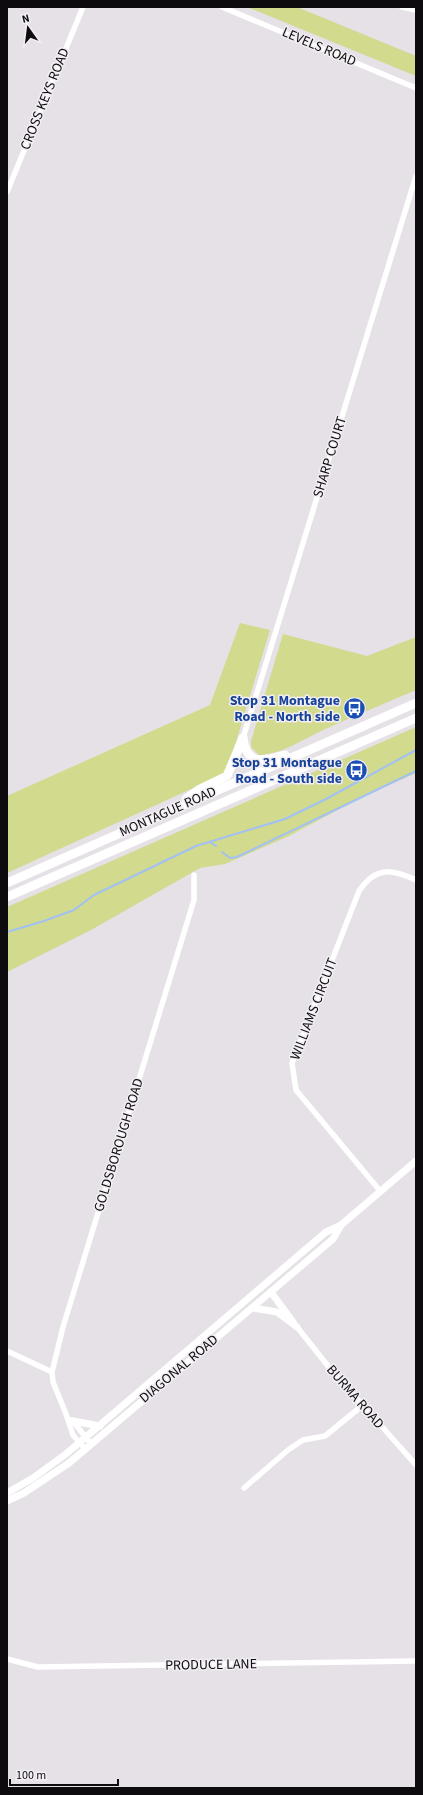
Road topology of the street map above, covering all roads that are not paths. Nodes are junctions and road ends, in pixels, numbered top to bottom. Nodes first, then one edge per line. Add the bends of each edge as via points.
1 (83, 7) edge
2 (222, 7) edge
3 (402, 7) edge
4 (416, 10) edge
5 (416, 88) edge
6 (416, 176) edge
7 (7, 192) edge
8 (416, 703) edge
9 (416, 718) edge
10 (243, 738) junction
11 (308, 750) junction
12 (164, 814) junction
13 (194, 875) dead end
14 (416, 880) edge
15 (7, 882) edge
16 (7, 897) edge
17 (416, 1161) edge
18 (381, 1192) junction
19 (341, 1225) junction
20 (271, 1292) junction
21 (249, 1297) junction
22 (253, 1308) junction
23 (297, 1327) junction
24 (7, 1351) edge
25 (52, 1372) junction
26 (363, 1405) junction
27 (66, 1414) junction
28 (72, 1421) junction
29 (100, 1426) junction
30 (79, 1444) junction
31 (87, 1444) junction
32 (416, 1465) edge
33 (244, 1488) dead end
34 (7, 1493) edge
35 (7, 1501) edge
36 (7, 1659) edge
37 (416, 1661) edge

1 - 7 street, CROSS KEYS ROAD
2 - 5 street, LEVELS ROAD
3 - 4 street
6 - 10 street, SHARP COURT
8 - 11 main road, MONTAGUE ROAD
9 - 16 main road, MONTAGUE ROAD
10 - 11 main road via 246,750 256,760 268,760
10 - 12 main road via 227,776 200,789
11 - 12 main road, MONTAGUE ROAD
12 - 15 main road, MONTAGUE ROAD
13 - 25 street, GOLDSBOROUGH ROAD via 194,900 63,1327
14 - 18 street, WILLIAMS CIRCUIT via 397,872 387,871 366,880 292,1063 296,1090
17 - 18 street, DIAGONAL ROAD
18 - 19 street, DIAGONAL ROAD
19 - 20 street, DIAGONAL ROAD via 333,1239
19 - 21 street, DIAGONAL ROAD via 326,1232
20 - 21 street
20 - 22 street, DIAGONAL ROAD
20 - 23 street
21 - 29 street, DIAGONAL ROAD
22 - 23 street via 277,1312
22 - 31 street, DIAGONAL ROAD
23 - 26 street, BURMA ROAD
24 - 25 street
25 - 27 street, GOLDSBOROUGH ROAD via 53,1382
26 - 32 street, BURMA ROAD
26 - 33 street via 325,1436 303,1440 288,1450
27 - 28 street, GOLDSBOROUGH ROAD
27 - 30 street, GOLDSBOROUGH ROAD
28 - 29 street
28 - 31 street, GOLDSBOROUGH ROAD
29 - 31 street, DIAGONAL ROAD
30 - 31 street, DIAGONAL ROAD
30 - 34 street, DIAGONAL ROAD
31 - 35 street, DIAGONAL ROAD via 48,1477
36 - 37 street, PRODUCE LANE via 38,1667

